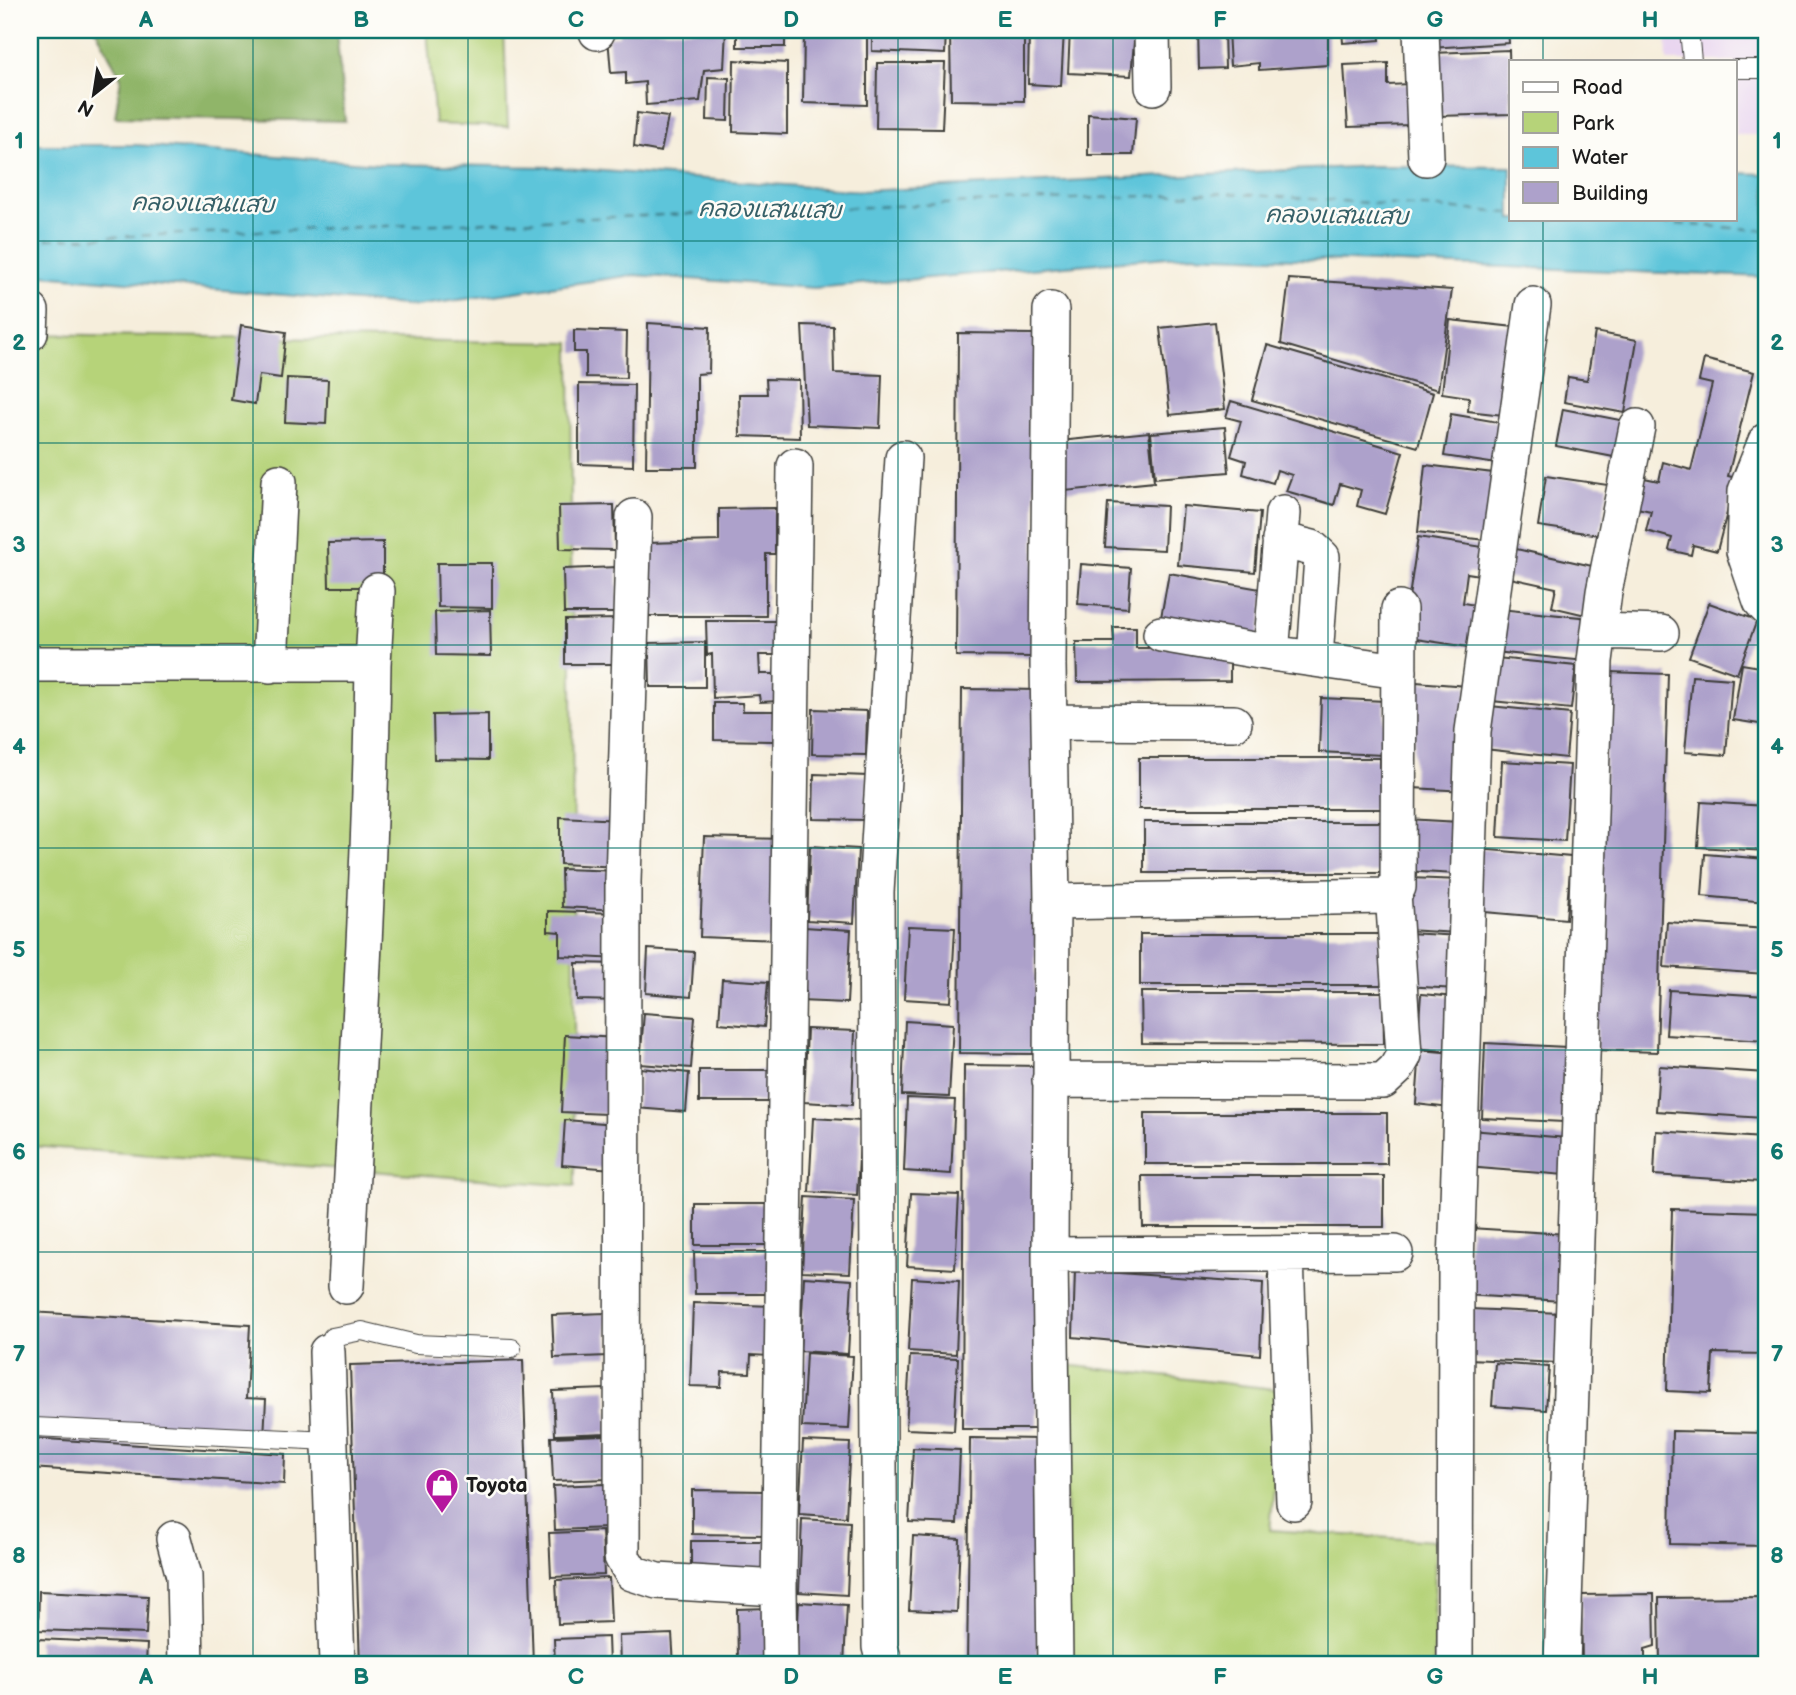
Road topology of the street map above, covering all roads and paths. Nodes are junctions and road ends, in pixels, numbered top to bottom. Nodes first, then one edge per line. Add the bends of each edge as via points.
1 (1152, 30) edge
2 (1421, 30) edge
3 (1689, 30) edge
4 (1692, 60) edge
5 (1736, 69) edge
6 (1766, 69) edge
7 (1153, 87) dead end
8 (1426, 158) dead end
9 (1533, 305) dead end
10 (1051, 310) dead end
11 (1637, 427) dead end
12 (1766, 441) edge
13 (903, 458) dead end
14 (795, 466) dead end
15 (279, 482) dead end
16 (634, 517) dead end
17 (377, 591) dead end
18 (1766, 607) edge
19 (1399, 609) dead end
20 (1599, 631) junction
21 (1161, 634) dead end
22 (1661, 634) dead end
23 (1271, 653) junction
24 (1315, 658) junction
25 (30, 664) edge
26 (373, 664) junction
27 (270, 665) junction
28 (1399, 671) junction
29 (1049, 722) junction
30 (1234, 723) dead end
31 (1393, 893) junction
32 (1052, 902) junction
33 (1050, 1080) junction
34 (1395, 1253) dead end
35 (1286, 1254) junction
36 (1049, 1255) junction
37 (346, 1286) dead end
38 (513, 1348) dead end
39 (327, 1352) joint
40 (34, 1427) dead end
41 (330, 1441) junction
42 (1294, 1502) dead end
43 (174, 1539) dead end
44 (779, 1588) junction
45 (186, 1665) edge
46 (337, 1665) edge
47 (780, 1665) edge
48 (884, 1665) edge
49 (1055, 1665) edge
50 (1455, 1665) edge
51 (1562, 1665) edge

1 - 7 street
2 - 8 street
3 - 4 lane
5 - 6 lane
9 - 50 street via 1473,731 1456,1265
10 - 29 street
11 - 20 street
12 - 18 street via 1746,491 1744,551
13 - 48 street via 876,892 880,1647
14 - 44 street
15 - 27 street
16 - 44 street via 623,882 622,1556 632,1573 657,1581
17 - 26 street
19 - 28 street
20 - 22 street
20 - 51 street
21 - 23 street
23 - 24 street
23 - 24 street via 1282,526 1322,557
24 - 28 street
25 - 27 street
26 - 27 street
26 - 37 street via 370,820
28 - 31 street via 1398,887
29 - 30 street
29 - 32 street
31 - 32 street
31 - 33 street via 1404,1055 1383,1081
32 - 33 street
33 - 36 street
34 - 35 street
35 - 36 street
35 - 42 street
36 - 49 street
38 - 39 lane via 416,1344 362,1331 332,1337
39 - 41 street
40 - 41 lane
41 - 46 street
43 - 45 street via 184,1576
44 - 47 street

